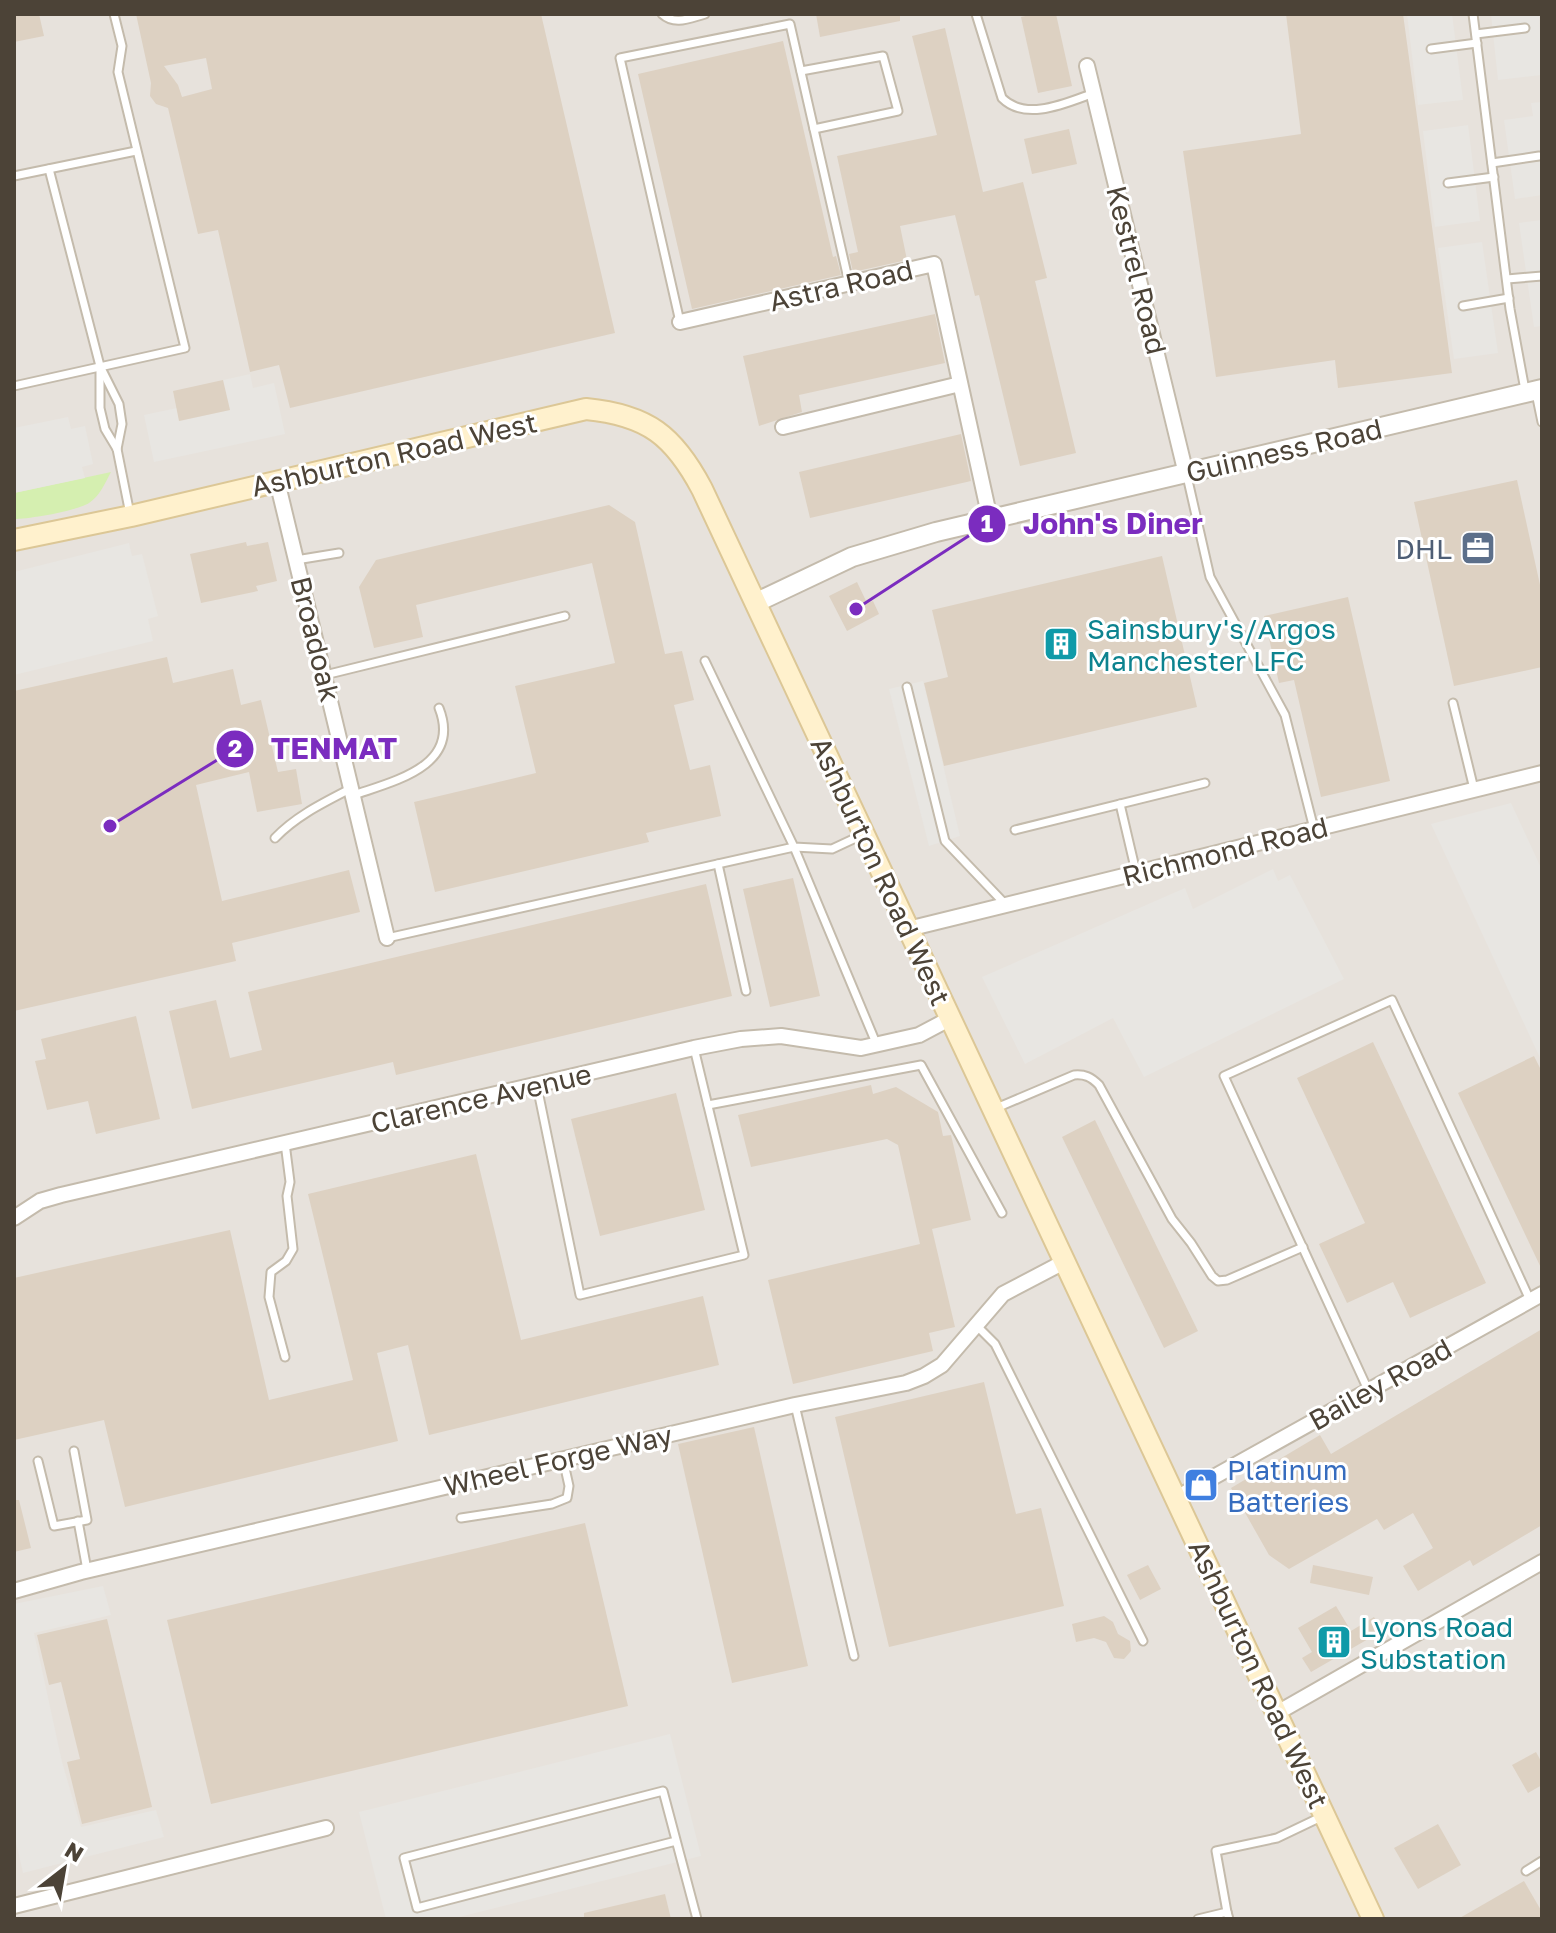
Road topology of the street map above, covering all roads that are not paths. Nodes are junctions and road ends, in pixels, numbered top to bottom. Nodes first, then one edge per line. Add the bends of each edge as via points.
1 (114, 14) edge
2 (662, 14) edge
3 (705, 14) edge
4 (976, 14) edge
5 (1473, 14) edge
6 (1525, 28) dead end
7 (1476, 38) junction
8 (1431, 49) dead end
9 (1087, 66) dead end
10 (801, 71) junction
11 (1094, 93) junction
12 (814, 129) junction
13 (136, 151) junction
14 (1539, 156) dead end
15 (1492, 163) junction
16 (49, 169) junction
17 (14, 176) edge
18 (1494, 177) junction
19 (1448, 183) dead end
20 (1542, 276) edge
21 (1507, 279) junction
22 (849, 283) junction
23 (1509, 298) junction
24 (1463, 306) dead end
25 (680, 322) joint
26 (100, 366) junction
27 (960, 384) junction
28 (14, 386) edge
29 (1534, 391) edge
30 (1542, 422) edge
31 (783, 427) dead end
32 (117, 449) junction
33 (1186, 474) junction
34 (277, 481) junction
35 (131, 516) junction
36 (990, 519) junction
37 (14, 540) edge
38 (339, 553) dead end
39 (296, 560) junction
40 (755, 603) junction
41 (565, 616) dead end
42 (705, 661) dead end
43 (325, 675) junction
44 (907, 687) dead end
45 (1453, 703) dead end
46 (439, 708) dead end
47 (1542, 773) edge
48 (1205, 783) dead end
49 (1474, 789) junction
50 (353, 792) junction
51 (1120, 804) junction
52 (1314, 829) junction
53 (1015, 830) dead end
54 (862, 834) junction
55 (275, 838) dead end
56 (794, 847) junction
57 (718, 864) junction
58 (1136, 872) junction
59 (1006, 905) junction
60 (908, 929) junction
61 (387, 938) joint
62 (746, 991) dead end
63 (951, 1018) junction
64 (876, 1043) junction
65 (694, 1048) junction
66 (537, 1086) junction
67 (708, 1105) junction
68 (993, 1110) junction
69 (285, 1143) junction
70 (1002, 1213) dead end
71 (14, 1218) edge
72 (1303, 1247) junction
73 (1064, 1262) junction
74 (1536, 1297) edge
75 (976, 1325) junction
76 (285, 1357) dead end
77 (1369, 1392) junction
78 (795, 1405) junction
79 (74, 1451) dead end
80 (563, 1459) junction
81 (38, 1461) dead end
82 (1176, 1498) junction
83 (461, 1518) dead end
84 (78, 1521) junction
85 (1542, 1562) edge
86 (87, 1570) junction
87 (14, 1591) edge
88 (1143, 1641) dead end
89 (854, 1656) dead end
90 (1277, 1713) junction
91 (1325, 1815) junction
92 (326, 1828) dead end
93 (676, 1841) junction
94 (1542, 1861) edge
95 (1526, 1871) dead end
96 (14, 1906) edge
97 (1228, 1916) edge
98 (697, 1919) edge
99 (1198, 1919) edge
100 (1373, 1919) edge

1 - 13 lane via 122,46 118,72
2 - 3 lane via 678,21
4 - 11 lane via 1002,98 1011,106 1037,110
5 - 7 lane
6 - 7 lane
7 - 8 lane
7 - 15 lane
9 - 11 street, Kestrel Road
10 - 12 lane
10 - 12 lane via 883,56 898,111
10 - 25 lane via 790,24 620,58
11 - 33 street, Kestrel Road
12 - 22 lane
13 - 16 lane
13 - 26 lane via 185,348
14 - 15 lane
15 - 18 lane
16 - 17 lane
16 - 26 lane
18 - 19 lane
18 - 21 lane
20 - 21 lane
21 - 23 lane
22 - 25 street, Astra Road
22 - 27 street, Astra Road via 934,264
23 - 24 lane
23 - 29 lane
26 - 28 lane
26 - 32 lane via 100,408
26 - 32 lane via 119,404
27 - 31 street
27 - 36 street, Astra Road
29 - 30 lane
29 - 33 street, Guinness Road
32 - 35 lane
33 - 36 street, Guinness Road
33 - 52 lane via 1210,577 1285,715
34 - 35 main road, Ashburton Road West
34 - 39 street, Broadoak
34 - 40 main road, Ashburton Road West via 586,409 610,412 653,429 687,461
35 - 37 main road, Ashburton Road West
36 - 40 street, Guinness Road via 852,557
38 - 39 lane
39 - 43 street, Broadoak
40 - 54 main road, Ashburton Road West
41 - 43 lane
42 - 56 lane
43 - 50 street, Broadoak
44 - 59 lane via 945,841
45 - 49 lane
46 - 50 lane via 445,723 438,751 417,772
47 - 49 street, Richmond Road
48 - 51 lane
49 - 52 street, Richmond Road
50 - 55 lane via 308,812
50 - 61 street, Broadoak
51 - 53 lane
51 - 58 lane
52 - 58 street, Richmond Road
54 - 56 lane via 832,849
54 - 60 main road, Ashburton Road West
56 - 57 lane
56 - 64 lane
57 - 61 lane
57 - 62 lane
58 - 59 street, Richmond Road
59 - 60 street, Richmond Road
60 - 63 main road, Ashburton Road West
63 - 64 street, Clarence Avenue via 919,1035
63 - 68 main road, Ashburton Road West
64 - 65 street, Clarence Avenue via 861,1048 781,1036
65 - 66 street, Clarence Avenue
65 - 67 lane
66 - 67 lane via 580,1295 744,1255
66 - 69 street, Clarence Avenue
67 - 70 lane via 921,1065
68 - 72 lane via 1083,1074 1099,1085 1172,1219 1218,1281
68 - 73 main road, Ashburton Road West
69 - 71 street, Clarence Avenue via 61,1195
69 - 76 lane via 293,1249 271,1272 269,1297
72 - 74 lane via 1224,1076 1392,1000
72 - 77 lane
73 - 75 street, Wheel Forge Way via 1003,1294
73 - 82 main road, Ashburton Road West
74 - 77 street, Bailey Road
75 - 78 street, Wheel Forge Way via 942,1365 924,1376
75 - 88 lane via 995,1344
77 - 82 street, Bailey Road
78 - 80 street, Wheel Forge Way
78 - 89 lane
79 - 84 lane via 87,1520
80 - 83 lane via 567,1498
80 - 86 street, Wheel Forge Way
81 - 84 lane via 54,1526
82 - 90 main road, Ashburton Road West
84 - 86 lane
85 - 90 street
86 - 87 street, Wheel Forge Way
90 - 91 main road, Ashburton Road West
91 - 97 lane via 1277,1838 1216,1851
91 - 100 main road, Ashburton Road West
92 - 96 street
93 - 93 lane via 663,1791 404,1858 417,1908
93 - 98 lane
94 - 95 lane
97 - 99 lane

